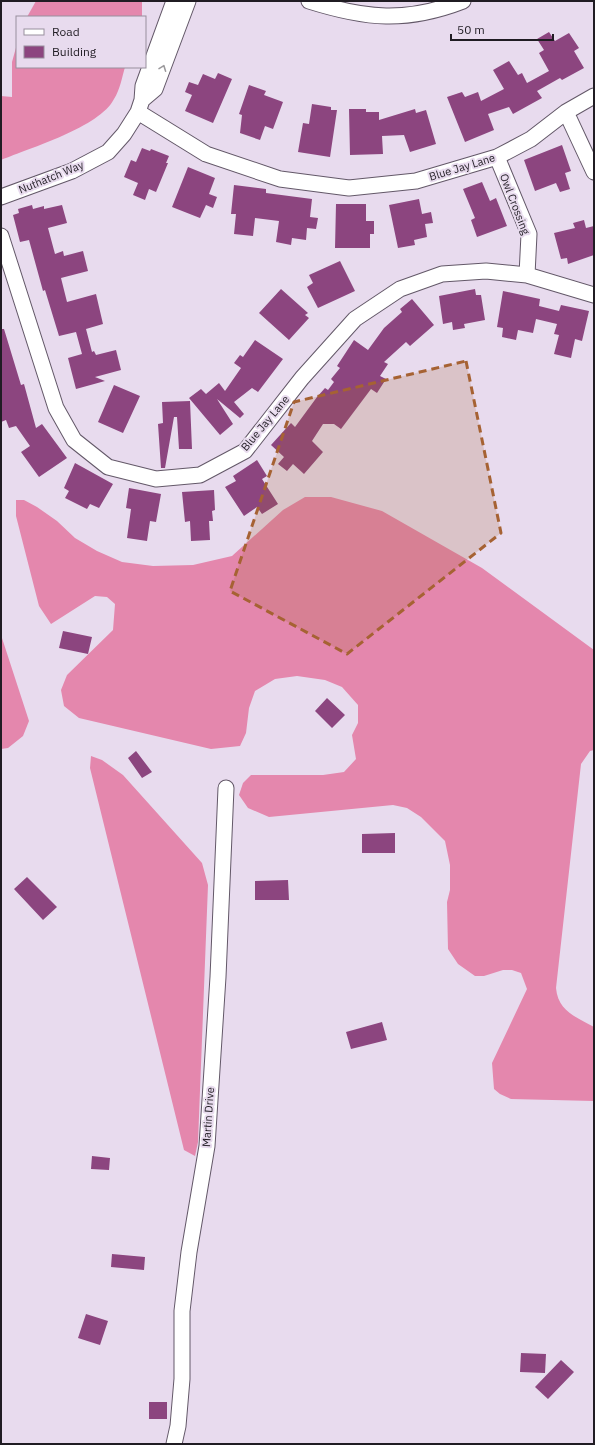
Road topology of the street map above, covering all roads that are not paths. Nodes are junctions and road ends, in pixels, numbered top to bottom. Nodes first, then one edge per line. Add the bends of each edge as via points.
1 (174, 1) edge
2 (188, 1) edge
3 (309, 1) edge
4 (463, 1) edge
5 (594, 96) edge
6 (140, 106) junction
7 (566, 112) junction
8 (498, 157) junction
9 (594, 172) edge
10 (1, 197) edge
11 (1, 236) edge
12 (528, 275) junction
13 (594, 295) edge
14 (226, 788) dead end
15 (174, 1444) edge

1 - 6 street, Nuthatch Way via 142,86
6 -> 2 street, Nuthatch Way via 155,89
3 - 4 street via 361,15 389,17 427,12
5 - 7 street, Blue Jay Lane
6 - 8 street, Blue Jay Lane via 206,154 287,180 349,188 408,182
6 - 10 street, Nuthatch Way via 124,134 108,152 72,171
7 - 8 street, Blue Jay Lane via 531,139
7 - 9 street
8 - 12 street, Owl Crossing via 529,234
11 - 12 street, Blue Jay Lane via 56,408 74,440 108,467 156,479 200,475 245,451 302,378 355,319 400,289 442,274 486,271
12 - 13 street, Blue Jay Lane
14 - 15 street, Martin Drive via 218,977 207,1146 183,1304 182,1379

